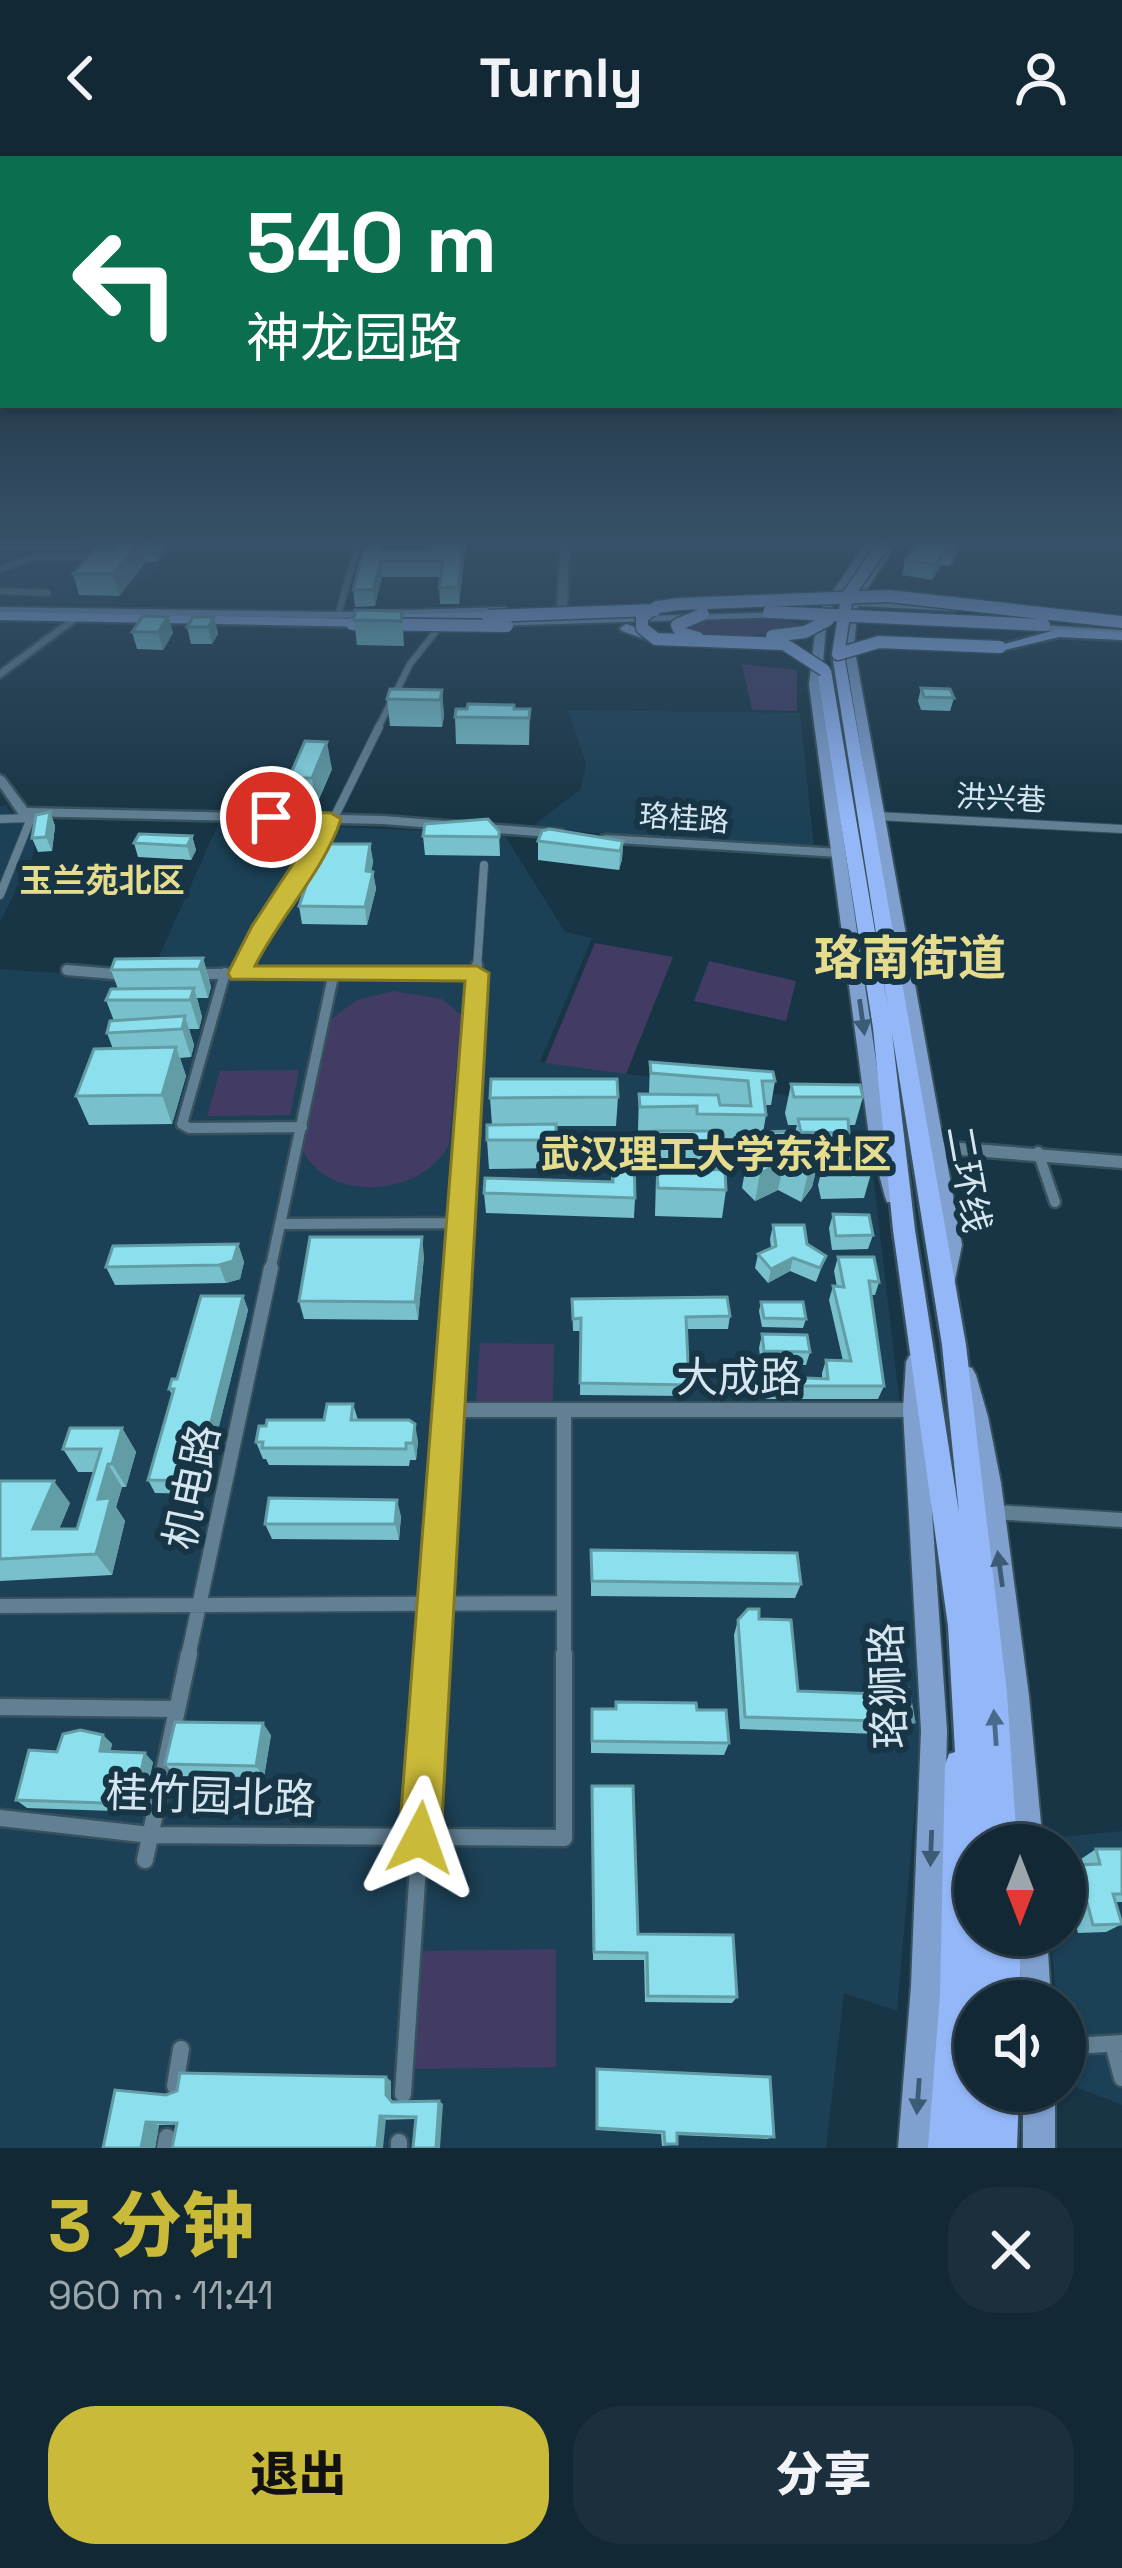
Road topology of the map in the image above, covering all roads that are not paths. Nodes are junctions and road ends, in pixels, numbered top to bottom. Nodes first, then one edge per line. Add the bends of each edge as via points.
1 (53, 635) edge
2 (433, 635) edge
3 (642, 635) edge
4 (690, 635) edge
5 (780, 635) edge
6 (809, 635) edge
7 (820, 635) edge
8 (825, 635) edge
9 (843, 635) edge
10 (852, 635) edge
11 (885, 635) edge
12 (1001, 635) edge
13 (1023, 635) edge
14 (1051, 635) edge
15 (651, 637) joint
16 (1012, 645) junction
17 (815, 651) junction
18 (838, 654) junction
19 (824, 670) junction
20 (0, 675) edge
21 (840, 730) junction
22 (0, 779) edge
23 (27, 815) junction
24 (877, 815) junction
25 (0, 819) edge
26 (331, 819) junction
27 (1122, 829) edge
28 (839, 853) junction
29 (484, 865) dead end
30 (0, 895) edge
31 (68, 970) dead end
32 (239, 973) junction
33 (334, 973) junction
34 (477, 973) junction
35 (136, 974) edge
36 (181, 974) edge
37 (225, 974) junction
38 (302, 1126) junction
39 (935, 1147) junction
40 (1038, 1152) junction
41 (1122, 1162) edge
42 (1055, 1202) dead end
43 (460, 1223) junction
44 (281, 1224) junction
45 (904, 1230) junction
46 (945, 1288) junction
47 (917, 1327) junction
48 (954, 1346) junction
49 (448, 1410) junction
50 (564, 1410) junction
51 (914, 1410) junction
52 (944, 1507) junction
53 (993, 1512) junction
54 (1122, 1520) edge
55 (436, 1602) junction
56 (201, 1603) junction
57 (564, 1603) junction
58 (0, 1606) edge
59 (0, 1707) edge
60 (175, 1709) junction
61 (0, 1817) edge
62 (975, 1824) edge
63 (1000, 1824) edge
64 (1028, 1824) edge
65 (150, 1835) junction
66 (420, 1838) junction
67 (145, 1860) dead end
68 (975, 1956) edge
69 (1118, 2044) edge
70 (1086, 2045) edge
71 (182, 2049) dead end
72 (1122, 2078) edge
73 (176, 2086) edge
74 (403, 2094) dead end
75 (1000, 2112) edge
76 (1039, 2112) edge
77 (914, 2148) edge
78 (947, 2148) edge
79 (966, 2148) edge
80 (998, 2148) edge
81 (1039, 2148) edge

1 - 20 street
2 - 26 street via 410,664
3 - 15 highway, bridge
4 - 5 highway, bridge
6 - 17 main road
7 - 17 main road
8 - 19 highway
9 - 18 highway, 二环线, bridge
10 - 24 main road
11 - 12 highway, bridge via 966,643
13 - 16 highway, bridge
14 - 16 highway
15 - 19 highway, bridge via 773,641 801,650
16 - 18 highway, bridge via 879,642
17 - 28 main road
18 - 21 highway, 二环线
19 - 21 highway
21 - 45 highway, 二环线
21 - 46 highway, 二环线
22 - 23 street
23 - 25 street
23 - 26 street, 珞桂路
23 - 30 street
24 - 27 street, 洪兴巷
24 - 39 main road
26 - 28 street, 珞桂路
26 - 32 street
28 -> 45 main road via 878,1136
29 - 34 street
31 - 35 street
32 - 33 street
32 - 37 street
33 - 34 street
33 - 38 street, 机电路
34 - 43 street
36 - 37 street
37 - 38 street via 182,1124
38 - 44 street, 机电路
39 - 40 street
39 - 46 main road via 952,1245
40 - 41 street
40 - 42 street
43 - 44 street
43 - 49 street
44 - 56 street, 机电路
45 - 47 highway, 二环线
46 - 48 highway, 二环线
47 - 51 main road, 珞狮路
47 - 52 highway, 二环线
48 - 53 main road via 977,1407
63 -> 48 highway, 二环线
49 - 50 street, 大成路
49 - 55 street
50 - 51 street, 大成路
50 - 57 street
51 -> 77 main road, 珞狮路 via 934,1731
52 - 62 highway, 二环线 via 969,1692
52 - 78 highway via 960,1769
53 - 54 street
64 -> 53 main road
55 - 56 street
55 - 57 street
55 - 66 street
56 - 58 street
56 - 60 street, 机电路
57 - 66 street, 桂竹园北路 via 564,1838
59 - 60 street
60 - 65 street, 机电路
61 - 65 street, 桂竹园北路
65 - 66 street, 桂竹园北路
65 - 67 street, 机电路
66 - 74 street
68 - 79 highway
69 - 70 street
69 - 72 street
71 - 73 street
75 - 80 highway
76 - 81 main road

